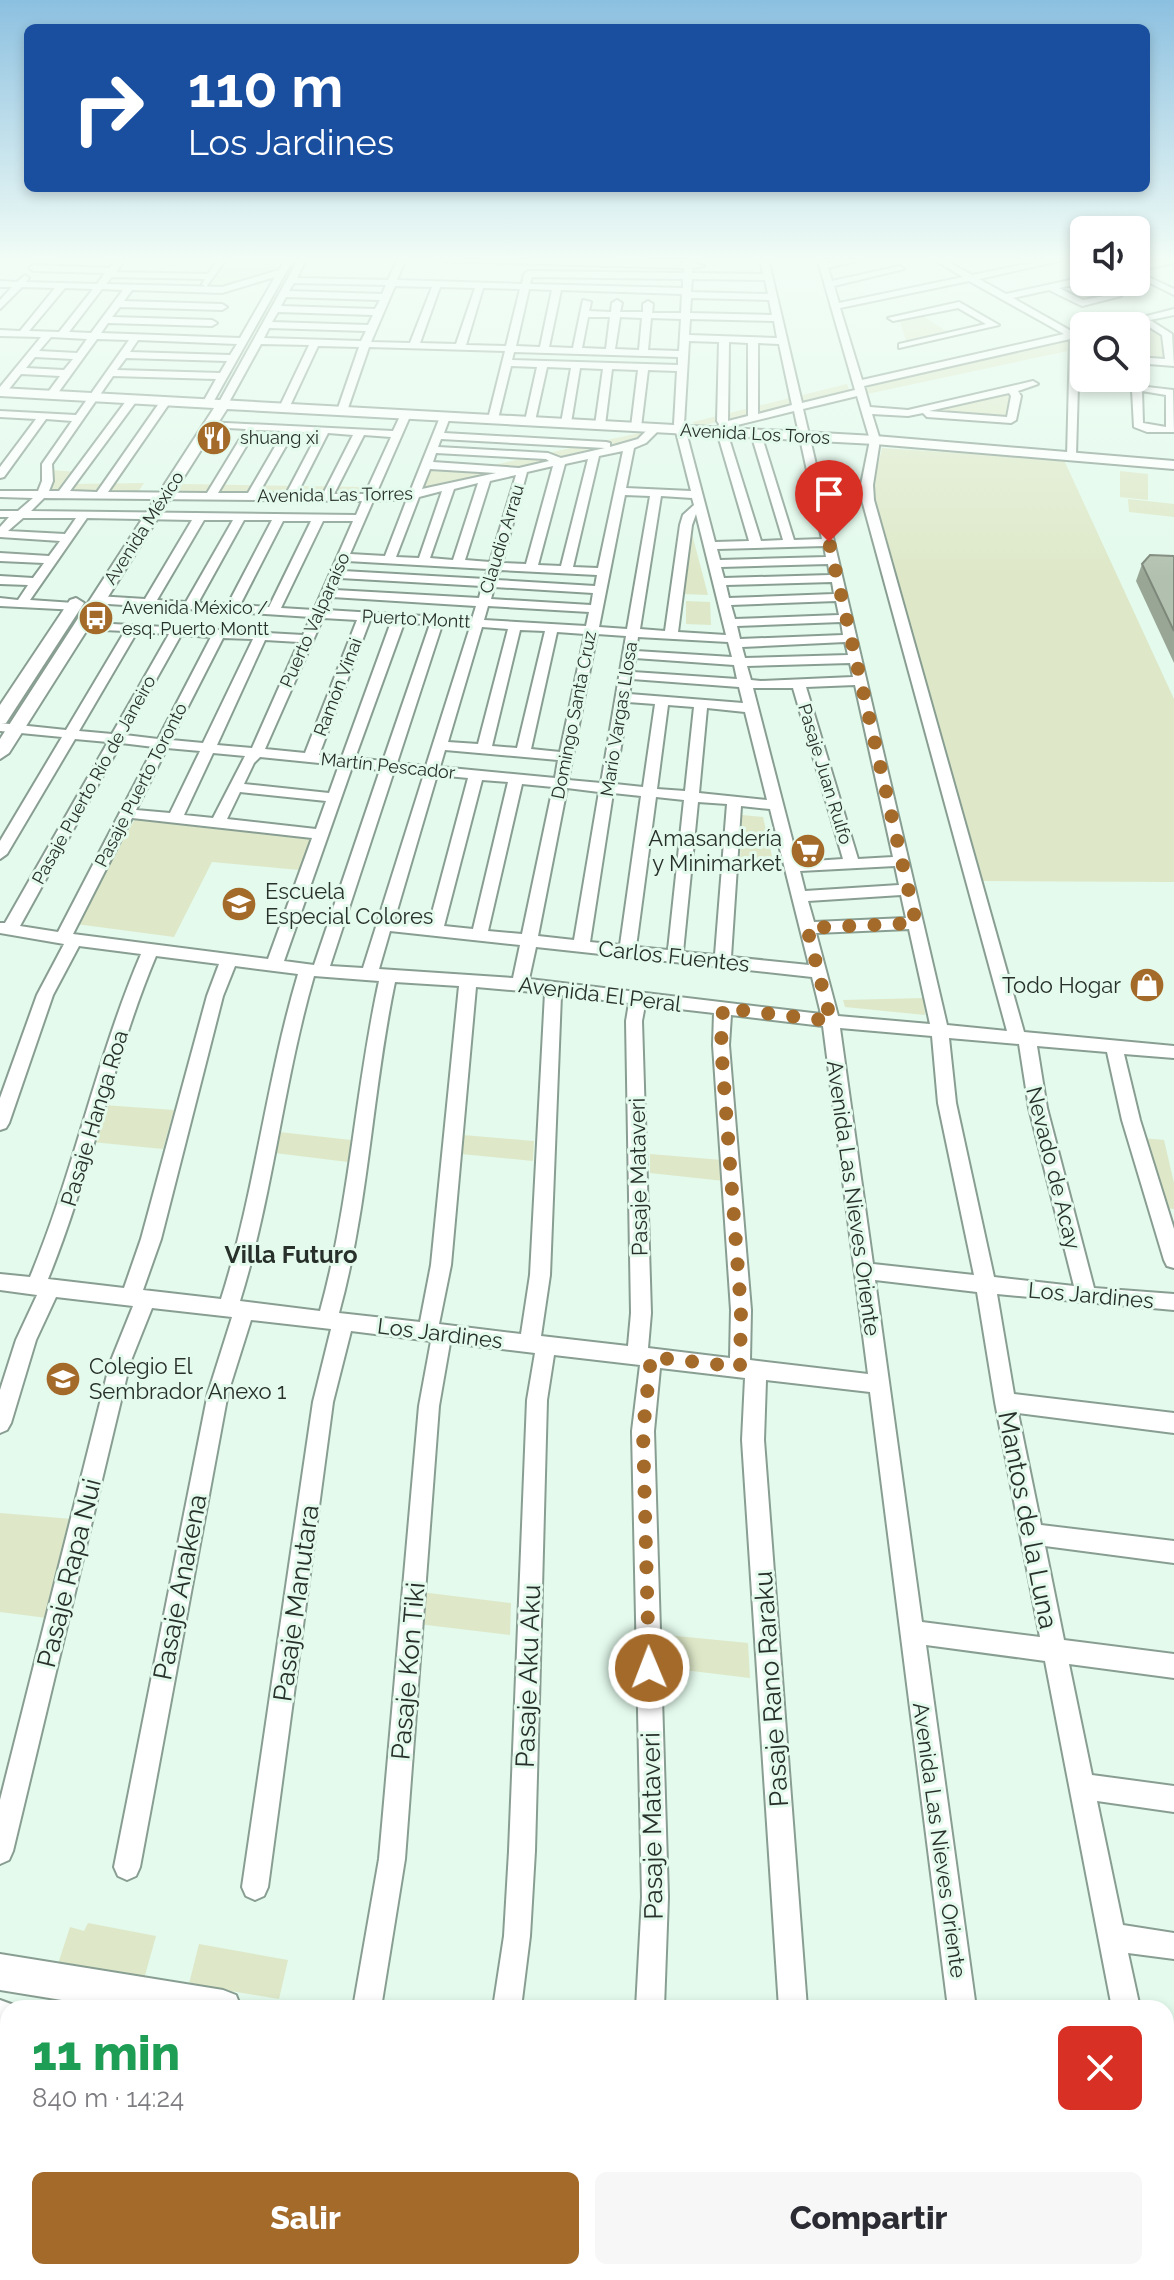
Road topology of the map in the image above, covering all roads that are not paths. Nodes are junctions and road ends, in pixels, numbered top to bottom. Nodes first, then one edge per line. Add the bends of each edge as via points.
1 (24, 364) edge
2 (73, 364) edge
3 (116, 364) edge
4 (229, 364) edge
5 (242, 364) edge
6 (305, 364) edge
7 (358, 364) edge
8 (505, 364) edge
9 (543, 364) edge
10 (556, 364) edge
11 (682, 364) edge
12 (723, 364) edge
13 (753, 364) edge
14 (789, 364) edge
15 (853, 364) edge
16 (955, 364) edge
17 (576, 365) junction
18 (608, 366) junction
19 (643, 367) junction
20 (682, 368) junction
21 (19, 371) junction
22 (67, 373) junction
23 (110, 373) junction
24 (223, 376) junction
25 (1033, 384) dead end
26 (860, 388) junction
27 (1137, 388) joint
28 (1012, 389) junction
29 (1, 392) edge
30 (1074, 392) edge
31 (51, 395) junction
32 (93, 397) junction
33 (133, 399) junction
34 (166, 401) junction
35 (215, 404) junction
36 (798, 407) junction
37 (284, 408) junction
38 (866, 410) junction
39 (342, 411) junction
40 (908, 413) junction
41 (4, 414) edge
42 (406, 414) junction
43 (43, 416) junction
44 (753, 416) junction
45 (445, 417) junction
46 (79, 418) junction
47 (493, 419) junction
48 (530, 421) junction
49 (566, 423) junction
50 (210, 424) junction
51 (0, 425) edge
52 (600, 425) junction
53 (253, 426) junction
54 (636, 427) junction
55 (655, 428) junction
56 (724, 428) junction
57 (290, 429) junction
58 (681, 429) junction
59 (325, 430) junction
60 (360, 432) junction
61 (398, 434) junction
62 (756, 434) junction
63 (437, 436) junction
64 (805, 436) junction
65 (875, 440) junction
66 (629, 446) junction
67 (432, 450) junction
68 (594, 454) junction
69 (1071, 455) junction
70 (560, 462) junction
71 (426, 465) junction
72 (1174, 465) edge
73 (521, 471) junction
74 (0, 475) edge
75 (485, 479) junction
76 (449, 488) junction
77 (619, 491) junction
78 (656, 493) junction
79 (0, 494) edge
80 (40, 494) junction
81 (62, 495) junction
82 (100, 495) junction
83 (156, 496) junction
84 (211, 496) junction
85 (414, 496) junction
86 (251, 497) junction
87 (290, 497) junction
88 (327, 497) junction
89 (370, 498) junction
90 (699, 500) junction
91 (0, 514) edge
92 (20, 514) junction
93 (84, 515) junction
94 (134, 515) junction
95 (152, 515) junction
96 (200, 516) junction
97 (241, 516) junction
98 (279, 517) junction
99 (319, 517) junction
100 (361, 518) junction
101 (0, 534) edge
102 (68, 538) junction
103 (829, 542) junction
104 (790, 544) junction
105 (756, 545) junction
106 (710, 546) junction
107 (0, 557) edge
108 (343, 557) junction
109 (53, 560) junction
110 (389, 560) junction
111 (833, 560) junction
112 (423, 562) junction
113 (458, 564) junction
114 (715, 564) junction
115 (495, 566) junction
116 (531, 568) junction
117 (566, 570) junction
118 (603, 572) junction
119 (336, 574) junction
120 (837, 578) junction
121 (0, 580) edge
122 (37, 582) junction
123 (720, 582) junction
124 (489, 583) junction
125 (600, 590) junction
126 (328, 593) junction
127 (842, 597) junction
128 (97, 600) junction
129 (483, 602) junction
130 (724, 602) junction
131 (12, 603) edge
132 (149, 603) junction
133 (190, 606) junction
134 (74, 607) junction
135 (232, 608) junction
136 (596, 609) junction
137 (273, 611) junction
138 (318, 613) junction
139 (365, 616) junction
140 (399, 618) junction
141 (846, 618) junction
142 (0, 620) edge
143 (437, 621) junction
144 (477, 623) junction
145 (730, 623) junction
146 (82, 625) junction
147 (515, 625) junction
148 (133, 628) junction
149 (552, 628) junction
150 (591, 630) junction
151 (177, 631) junction
152 (633, 632) junction
153 (219, 633) junction
154 (671, 635) junction
155 (261, 636) junction
156 (851, 638) junction
157 (307, 639) junction
158 (734, 641) junction
159 (629, 654) junction
160 (856, 659) junction
161 (740, 662) junction
162 (626, 675) junction
163 (861, 681) junction
164 (798, 683) junction
165 (745, 684) junction
166 (622, 697) junction
167 (662, 700) junction
168 (701, 703) junction
169 (751, 708) junction
170 (0, 719) edge
171 (8, 727) edge
172 (71, 734) junction
173 (117, 739) junction
174 (162, 743) junction
175 (440, 745) junction
176 (208, 748) junction
177 (484, 749) junction
178 (0, 753) edge
179 (257, 753) junction
180 (523, 753) junction
181 (566, 757) junction
182 (310, 759) junction
183 (348, 762) junction
184 (388, 766) junction
185 (432, 771) junction
186 (476, 775) junction
187 (516, 779) junction
188 (560, 783) junction
189 (235, 787) junction
190 (607, 788) junction
191 (649, 792) junction
192 (691, 796) junction
193 (335, 798) junction
194 (734, 801) junction
195 (776, 805) junction
196 (126, 813) junction
197 (175, 818) junction
198 (218, 823) junction
199 (322, 834) junction
200 (0, 854) edge
201 (902, 861) junction
202 (852, 864) junction
203 (792, 867) junction
204 (908, 890) junction
205 (799, 896) junction
206 (916, 923) junction
207 (385, 925) junction
208 (807, 928) junction
209 (435, 930) junction
210 (3, 931) edge
211 (479, 935) junction
212 (69, 938) junction
213 (529, 940) junction
214 (581, 946) junction
215 (151, 950) junction
216 (627, 951) junction
217 (675, 956) junction
218 (229, 960) junction
219 (723, 962) junction
220 (274, 965) junction
221 (314, 970) junction
222 (819, 972) junction
223 (369, 975) junction
224 (388, 975) junction
225 (468, 980) junction
226 (520, 984) junction
227 (553, 988) junction
228 (638, 998) junction
229 (723, 1008) junction
230 (831, 1021) junction
231 (940, 1031) junction
232 (1022, 1039) junction
233 (1114, 1047) junction
234 (1174, 1052) edge
235 (0, 1123) edge
236 (1174, 1260) edge
237 (864, 1271) junction
238 (0, 1282) edge
239 (985, 1284) junction
240 (43, 1287) junction
241 (1086, 1295) junction
242 (138, 1298) junction
243 (1174, 1302) edge
244 (236, 1309) junction
245 (335, 1321) junction
246 (435, 1332) junction
247 (538, 1344) junction
248 (644, 1356) junction
249 (748, 1368) junction
250 (879, 1384) junction
251 (1005, 1402) junction
252 (0, 1423) edge
253 (1174, 1423) edge
254 (1031, 1534) junction
255 (1174, 1552) edge
256 (912, 1632) junction
257 (1054, 1650) junction
258 (1174, 1666) edge
259 (1080, 1786) junction
260 (1174, 1799) edge
261 (0, 1851) edge
262 (127, 1867) dead end
263 (255, 1887) dead end
264 (1112, 1937) junction
265 (1174, 1946) edge
266 (0, 1972) edge
267 (173, 2000) edge
268 (368, 2000) edge
269 (508, 2000) edge
270 (650, 2000) edge
271 (792, 2000) edge
272 (961, 2000) edge
273 (1124, 2000) edge

1 - 21 street
2 - 22 street
3 - 23 street
4 - 24 street, Avenida México
5 - 35 street, Avenida México
6 - 37 street
7 - 39 street
8 - 47 street
9 - 48 street
10 - 17 street
11 - 20 street, Avenida Las Nieves Oriente
12 - 56 street
13 - 44 street
14 - 36 street, Mantos de la Luna
15 - 26 street
16 - 26 street
17 - 18 street
17 - 49 street
18 - 19 street
18 - 52 street
19 - 20 street
19 - 54 street
20 - 58 street, Avenida Las Nieves Oriente
21 - 22 street
21 - 29 street
22 - 31 street
23 - 24 street
23 - 32 street
24 - 35 street, Avenida México
25 - 28 street
26 - 36 street
26 - 38 street
27 - 27 street via 1138,425 1171,430 1170,394
28 - 40 street
28 - 40 street via 1016,396 1011,420
29 - 31 main road, Avenida Los Toros
30 - 69 street
31 - 32 main road, Avenida Los Toros
32 - 33 main road, Avenida Los Toros
32 - 46 street
33 - 34 main road, Avenida Los Toros
33 - 81 street
34 - 35 main road, Avenida Los Toros
34 - 82 street
35 - 37 main road, Avenida Los Toros
35 - 50 main road, Avenida México
35 - 83 main road, Avenida México
36 - 44 street
36 - 64 street, Mantos de la Luna
37 - 39 main road, Avenida Los Toros
38 - 40 street
38 - 65 street
39 - 42 main road, Avenida Los Toros
41 - 43 street
41 - 51 street
42 - 45 main road, Avenida Los Toros
42 - 61 street, Puerto Valparaíso
43 - 46 street
43 - 74 street
44 - 56 street
45 - 47 main road, Avenida Los Toros
45 - 63 street
46 - 80 street via 47,464 48,481
47 - 48 main road, Avenida Los Toros
48 - 49 main road, Avenida Los Toros
49 - 52 main road, Avenida Los Toros
50 - 53 street
50 - 83 main road, Avenida México
52 - 54 main road, Avenida Los Toros
53 - 57 street
53 - 84 street
54 - 55 main road, Avenida Los Toros
55 - 58 main road, Avenida Los Toros
55 - 66 street, Avenida Las Torres
56 - 58 main road, Avenida Los Toros
56 - 62 main road, Avenida Los Toros
56 - 105 street
57 - 59 street
57 - 86 street
58 - 90 street, Avenida Las Nieves Oriente
59 - 60 street
59 - 87 street
60 - 61 street
60 - 88 street
61 - 89 street, Puerto Valparaíso
62 - 64 main road, Avenida Los Toros
62 - 104 street
63 - 66 street
63 - 67 street
64 - 65 main road, Avenida Los Toros
64 - 103 street, Mantos de la Luna
65 - 69 main road, Avenida Los Toros
65 - 232 street, Nevado de Acay via 868,500
66 - 68 street, Avenida Las Torres
66 - 77 street, Domingo Santa Cruz
67 - 70 street via 548,456
67 - 71 street
68 - 70 street, Avenida Las Torres
68 - 117 street
69 - 72 main road, Avenida Los Toros
70 - 73 street, Avenida Las Torres
70 - 116 street
71 - 73 street
71 - 85 street
73 - 75 street, Avenida Las Torres
73 - 115 street, Claudio Arrau
75 - 76 street, Avenida Las Torres
75 - 113 street
76 - 85 street, Avenida Las Torres
76 - 112 street
77 - 78 street
77 - 118 street, Domingo Santa Cruz
78 - 90 street
78 - 152 street, Mario Vargas Llosa
79 - 80 street, Avenida Las Torres
80 - 81 street, Avenida Las Torres
80 - 92 street
81 - 82 street, Avenida Las Torres
82 - 83 street, Avenida Las Torres
83 - 84 street, Avenida Las Torres
83 - 94 main road, Avenida México
83 - 95 main road, Avenida México
84 - 86 street, Avenida Las Torres
85 - 89 street, Avenida Las Torres
85 - 110 street
86 - 87 street, Avenida Las Torres
87 - 88 street, Avenida Las Torres
88 - 89 street, Avenida Las Torres
89 - 100 street, Puerto Valparaíso
90 - 106 street, Avenida Las Nieves Oriente
90 - 154 street via 687,520
91 - 92 street
92 - 93 street
92 - 101 street
93 - 94 street
93 - 102 street
94 - 95 street
94 - 134 main road, Avenida México
95 - 96 street
95 - 128 main road, Avenida México
96 - 97 street
96 - 132 street
97 - 98 street
97 - 133 street
98 - 99 street
98 - 135 street
99 - 100 street
99 - 137 street
100 - 108 street, Puerto Valparaíso
101 - 102 street
102 - 109 street
103 - 104 street
103 - 111 street, Mantos de la Luna
104 - 105 street
105 - 106 street
106 - 114 street, Avenida Las Nieves Oriente
107 - 109 street
108 - 110 street
108 - 119 street, Puerto Valparaíso
109 - 122 street
110 - 112 street
111 - 114 street
111 - 120 street, Mantos de la Luna
112 - 113 street
113 - 115 street
114 - 123 street, Avenida Las Nieves Oriente
115 - 116 street
115 - 124 street, Claudio Arrau
116 - 117 street
117 - 118 street
118 - 125 street, Domingo Santa Cruz
119 - 124 street
119 - 126 street, Puerto Valparaíso
120 - 123 street
120 - 127 street, Mantos de la Luna
121 - 122 street
122 - 131 street
123 - 130 street, Avenida Las Nieves Oriente
124 - 125 street
124 - 129 street, Claudio Arrau
125 - 136 street, Domingo Santa Cruz
126 - 129 street
126 - 138 street, Puerto Valparaíso
127 - 130 street
127 - 141 street, Mantos de la Luna
128 - 132 street, Puerto Montt
128 - 146 main road, Avenida México
129 - 136 street
129 - 144 street, Claudio Arrau
130 - 145 street, Avenida Las Nieves Oriente
131 - 134 street
131 - 142 street
132 - 133 street, Puerto Montt
133 - 135 street, Puerto Montt
134 - 170 main road, Avenida México
135 - 137 street, Puerto Montt
136 - 150 street, Domingo Santa Cruz
137 - 138 street, Puerto Montt
138 - 139 street, Puerto Montt
138 - 157 street, Puerto Valparaíso
139 - 140 street, Puerto Montt
139 - 182 street, Ramón Vinai
140 - 143 street, Puerto Montt
140 - 183 street
141 - 145 street
141 - 156 street, Mantos de la Luna
143 - 144 street, Puerto Montt
143 - 184 street, Pasaje Anakena
144 - 147 street, Puerto Montt
144 - 175 street, Claudio Arrau
145 - 158 street, Avenida Las Nieves Oriente
146 - 148 street
146 - 171 main road, Avenida México
147 - 149 street, Puerto Montt
147 - 177 street
148 - 151 street
148 - 172 street
149 - 150 street, Puerto Montt
149 - 180 street
150 - 152 street, Puerto Montt
150 - 181 street, Domingo Santa Cruz
151 - 153 street
151 - 173 street, Pasaje Puerto Río de Janeiro
152 - 154 street, Puerto Montt
152 - 159 street, Mario Vargas Llosa
153 - 155 street
153 - 174 street, Pasaje Puerto Toronto
154 - 158 street, Puerto Montt
155 - 157 street
155 - 176 street
156 - 158 street, Puerto Montt
156 - 160 street, Mantos de la Luna
157 - 179 street, Puerto Valparaíso
158 - 161 street, Avenida Las Nieves Oriente
159 - 161 street
159 - 162 street, Mario Vargas Llosa
160 - 161 street
160 - 163 street, Mantos de la Luna
161 - 165 street, Avenida Las Nieves Oriente
162 - 165 street
162 - 166 street, Mario Vargas Llosa
163 - 164 street
163 - 201 street, Mantos de la Luna
164 - 165 street
164 - 202 street, Pasaje Juan Rulfo
165 - 169 street, Avenida Las Nieves Oriente
166 - 167 street
166 - 190 street, Mario Vargas Llosa
167 - 168 street
167 - 191 street
168 - 169 street
168 - 192 street
169 - 195 street, Avenida Las Nieves Oriente
171 - 172 street, Martín Pescador
171 - 178 main road, Avenida México
172 - 173 street, Martín Pescador
172 - 200 street
173 - 174 street, Martín Pescador
173 - 210 street, Pasaje Puerto Río de Janeiro
174 - 176 street, Martín Pescador
174 - 196 street, Pasaje Puerto Toronto
175 - 177 street
175 - 185 street, Claudio Arrau
176 - 179 street, Martín Pescador
176 - 197 street
177 - 180 street
179 - 182 street, Martín Pescador
179 - 189 street, Puerto Valparaíso
180 - 181 street
181 - 188 street, Domingo Santa Cruz
182 - 183 street, Martín Pescador
183 - 184 street, Martín Pescador
183 - 193 street
184 - 185 street, Martín Pescador
184 - 221 street, Pasaje Anakena
185 - 186 street, Martín Pescador
185 - 207 street, Claudio Arrau
186 - 187 street, Martín Pescador
186 - 209 street
187 - 188 street, Martín Pescador
187 - 211 street
188 - 190 street, Martín Pescador
188 - 213 street, Domingo Santa Cruz
189 - 193 street
189 - 198 street, Puerto Valparaíso
190 - 191 street, Martín Pescador
190 - 214 street, Mario Vargas Llosa
191 - 192 street, Martín Pescador
191 - 216 street
192 - 194 street, Martín Pescador
192 - 217 street
193 - 199 street
194 - 195 street, Martín Pescador
194 - 219 street
195 - 203 street, Avenida Las Nieves Oriente
196 - 197 street
196 - 212 street, Pasaje Puerto Toronto
197 - 198 street
198 - 199 street
199 - 220 street
201 - 202 street
201 - 204 street, Mantos de la Luna
202 - 203 street
203 - 205 street, Avenida Las Nieves Oriente
204 - 205 street
204 - 206 street, Mantos de la Luna
205 - 208 street, Avenida Las Nieves Oriente
206 - 208 street
206 - 231 street, Mantos de la Luna
207 - 209 street, Carlos Fuentes
207 - 223 street, Claudio Arrau
208 - 222 street, Avenida Las Nieves Oriente
209 - 211 street, Carlos Fuentes
210 - 212 street, Avenida El Peral via 58,944
211 - 213 street, Carlos Fuentes
212 - 215 street, Avenida El Peral
212 - 235 street, Pasaje Puerto Toronto
213 - 214 street, Carlos Fuentes
213 - 226 street, Domingo Santa Cruz
214 - 216 street, Carlos Fuentes
215 - 218 street, Avenida El Peral
215 - 240 street, Pasaje Hanga Roa via 133,990
216 - 217 street, Carlos Fuentes
217 - 219 street, Carlos Fuentes
218 - 220 street, Avenida El Peral
218 - 242 street, Pasaje Rapa Nui via 215,996
219 - 222 street, Carlos Fuentes
220 - 221 street, Avenida El Peral
221 - 223 street, Avenida El Peral
221 - 244 street, Pasaje Anakena via 290,1029
222 - 230 street, Avenida Las Nieves Oriente
223 - 224 street, Avenida El Peral
224 - 225 street, Avenida El Peral
224 - 245 street, Pasaje Manutara
225 - 226 street, Avenida El Peral
225 - 246 street, Pasaje Kon Tiki
226 - 227 street, Avenida El Peral
227 - 228 street, Avenida El Peral
227 - 247 street, Pasaje Aku Aku
228 - 229 street, Avenida El Peral
228 - 248 street, Pasaje Mataveri via 634,1021
229 - 230 street, Avenida El Peral
229 - 249 street, Pasaje Rano Raraku via 721,1045
230 - 231 street, Avenida El Peral
230 - 237 street, Avenida Las Nieves Oriente
231 - 232 street, Avenida El Peral
231 - 239 street, Mantos de la Luna via 943,1082
232 - 233 street, Avenida El Peral
232 - 241 street, Nevado de Acay
233 - 234 street, Avenida El Peral
233 - 236 street
237 - 239 street, Los Jardines
237 - 250 street, Avenida Las Nieves Oriente
238 - 240 street, Los Jardines
239 - 241 street, Los Jardines
239 - 251 street, Mantos de la Luna
240 - 242 street, Los Jardines
240 - 252 street, Pasaje Hanga Roa
241 - 243 street, Los Jardines
242 - 244 street, Los Jardines
242 - 261 street, Pasaje Rapa Nui
244 - 245 street, Los Jardines
244 - 262 street, Pasaje Anakena
245 - 246 street, Los Jardines
245 - 263 street, Pasaje Manutara
246 - 247 street, Los Jardines
246 - 268 street, Pasaje Kon Tiki via 392,1859
247 - 248 street, Los Jardines
247 - 269 street, Pasaje Aku Aku via 520,1908
248 - 249 street, Los Jardines
248 - 270 street, Pasaje Mataveri via 655,1897
249 - 250 street, Los Jardines
249 - 271 street, Pasaje Rano Raraku
250 - 256 street, Avenida Las Nieves Oriente
251 - 253 street
251 - 254 street, Mantos de la Luna
254 - 255 street
254 - 257 street, Mantos de la Luna
256 - 257 street
256 - 272 street, Avenida Las Nieves Oriente
257 - 258 street
257 - 259 street, Mantos de la Luna
259 - 260 street
259 - 264 street, Mantos de la Luna
264 - 265 street
264 - 273 street, Mantos de la Luna
266 - 267 main road

